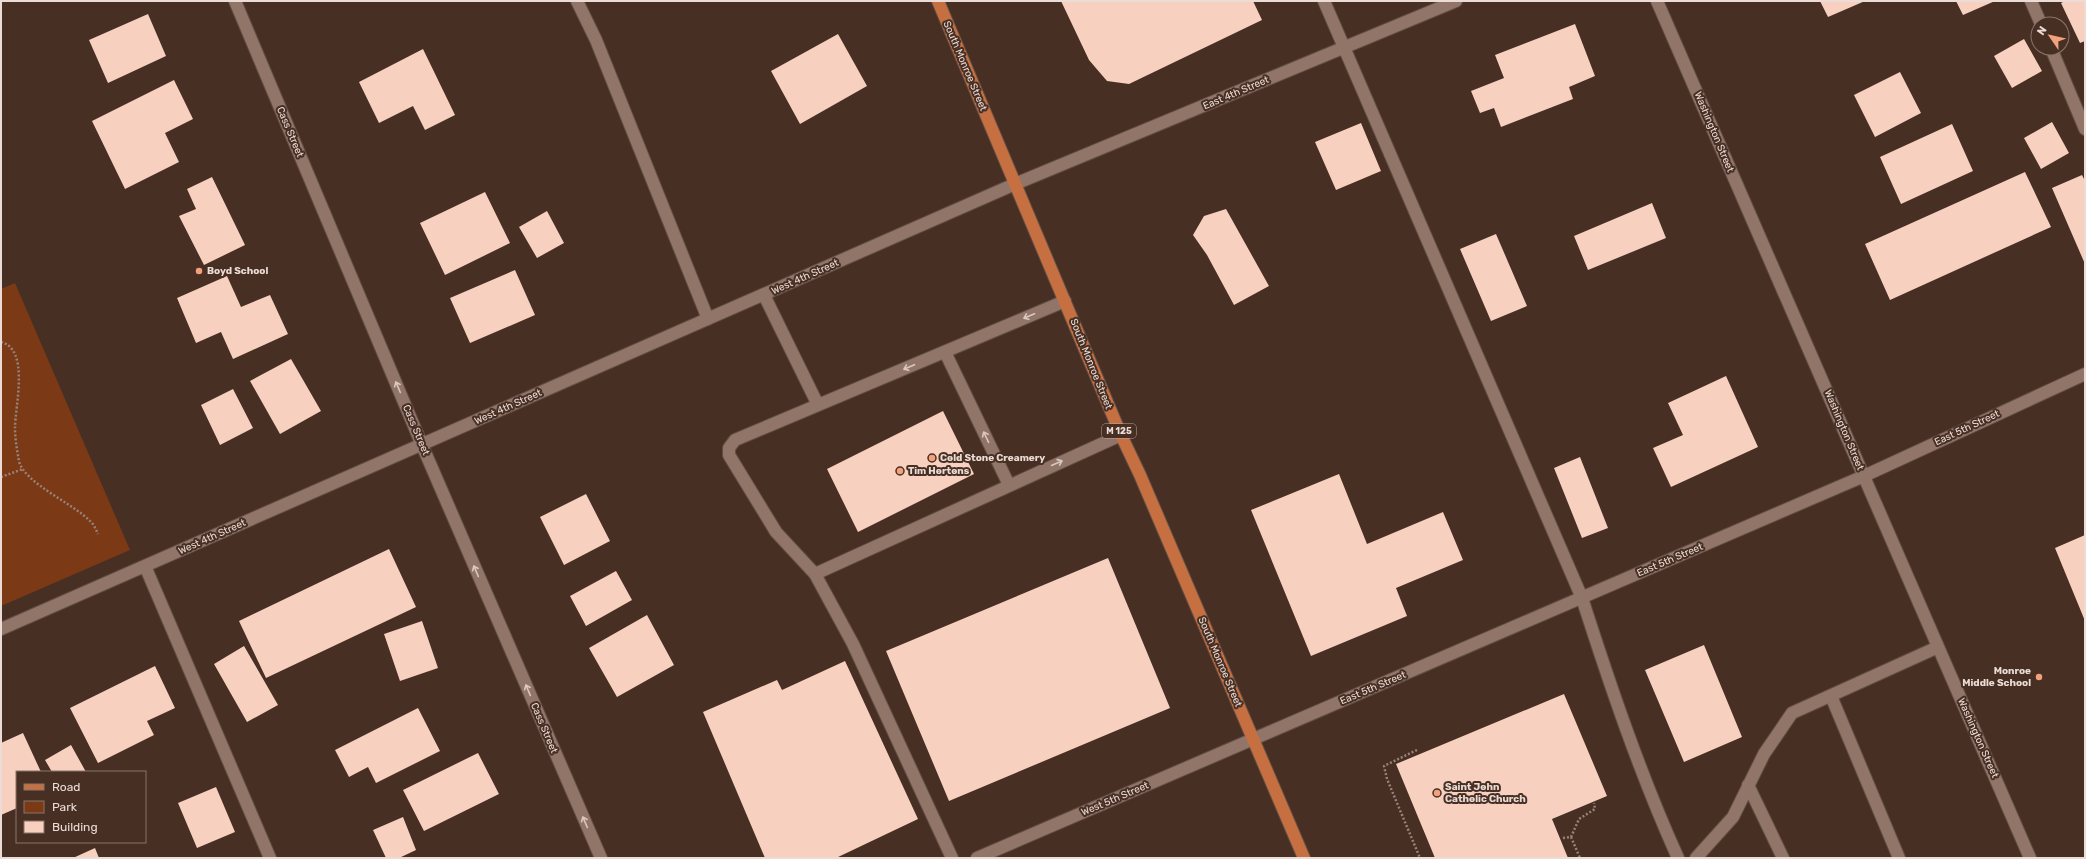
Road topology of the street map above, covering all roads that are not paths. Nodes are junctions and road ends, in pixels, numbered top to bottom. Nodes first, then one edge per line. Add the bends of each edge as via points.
1 (235, 1) edge
2 (577, 1) edge
3 (938, 1) edge
4 (1324, 1) edge
5 (1456, 1) edge
6 (1657, 1) edge
7 (2031, 1) edge
8 (2038, 16) edge
9 (1345, 47) junction
10 (2054, 56) edge
11 (2085, 129) edge
12 (1015, 184) junction
13 (764, 295) junction
14 (1065, 301) junction
15 (708, 319) junction
16 (945, 352) junction
17 (2085, 374) edge
18 (818, 405) junction
19 (1121, 435) junction
20 (422, 445) junction
21 (1864, 476) junction
22 (1009, 485) junction
23 (145, 566) junction
24 (815, 574) junction
25 (1582, 598) junction
26 (1, 629) edge
27 (1938, 647) junction
28 (1831, 696) junction
29 (1253, 739) junction
30 (1748, 785) junction
31 (270, 858) edge
32 (600, 858) edge
33 (952, 858) edge
34 (977, 858) edge
35 (1304, 858) edge
36 (1678, 858) edge
37 (1696, 858) edge
38 (1782, 858) edge
39 (1899, 858) edge
40 (2030, 858) edge

20 -> 1 street, Cass Street
2 - 15 street via 596,40
3 - 12 main road, South Monroe Street / M 125
4 - 9 street
5 - 9 street, East 4th Street
6 - 21 street, Washington Street
7 - 8 street
9 - 12 street, East 4th Street
9 - 25 street
10 - 11 street
12 - 13 street, West 4th Street
12 - 14 main road, South Monroe Street / M 125
13 - 15 street, West 4th Street
13 - 18 street
14 -> 16 street
14 - 19 main road, South Monroe Street / M 125
15 - 20 street, West 4th Street
16 -> 18 street
22 -> 16 street
17 - 21 street, East 5th Street
18 - 24 street via 735,440 729,448 729,455 776,532
22 -> 19 street
19 - 29 main road, South Monroe Street / M 125
20 - 23 street, West 4th Street
32 -> 20 street, Cass Street
21 - 25 street, East 5th Street
21 - 27 street, Washington Street
22 - 24 street
23 - 26 street, West 4th Street
23 - 31 street
24 - 33 street via 853,644
25 - 29 street, East 5th Street
25 - 36 street via 1605,668 1665,830
27 - 28 street
27 - 40 street, Washington Street
28 - 30 street via 1792,713 1764,754
28 - 39 street
29 - 34 street, West 5th Street
29 - 35 main road, South Monroe Street / M 125
30 - 37 street via 1734,817
30 - 38 street

